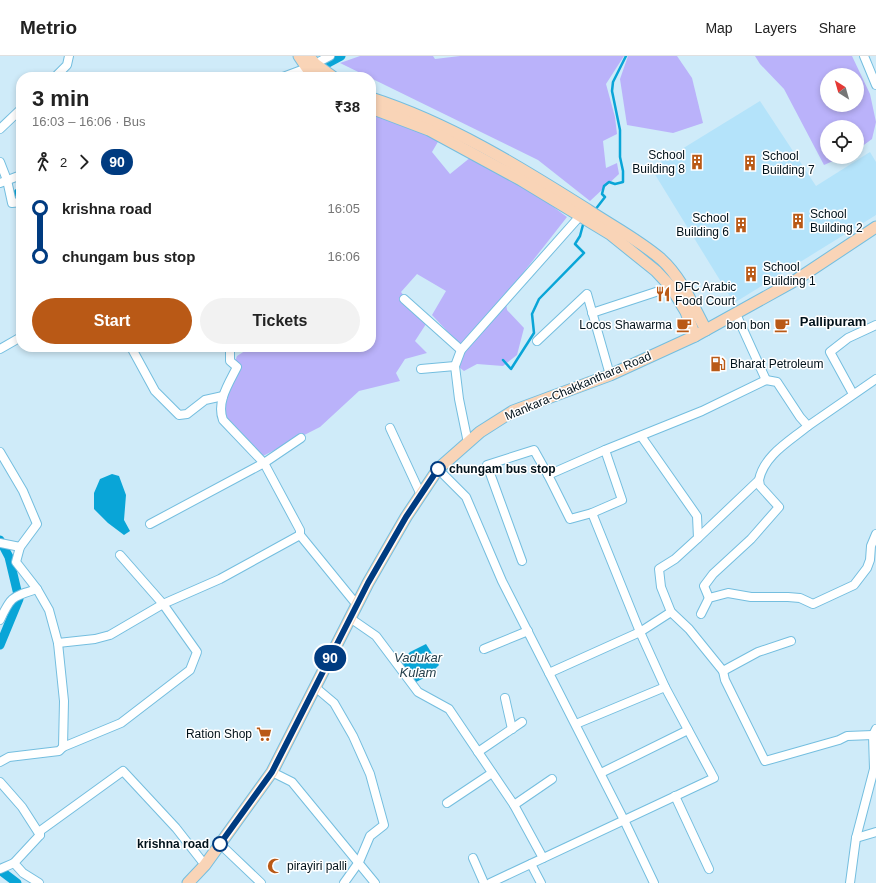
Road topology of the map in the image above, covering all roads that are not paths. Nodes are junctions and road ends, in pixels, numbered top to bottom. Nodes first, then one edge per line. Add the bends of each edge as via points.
1 (69, 56) edge
2 (298, 56) edge
3 (330, 56) edge
4 (864, 56) edge
5 (310, 63) edge
6 (60, 72) edge
7 (293, 72) edge
8 (316, 72) edge
9 (325, 72) edge
10 (876, 85) edge
11 (376, 100) edge
12 (376, 110) edge
13 (16, 114) edge
14 (0, 129) edge
15 (0, 162) edge
16 (16, 177) edge
17 (4, 182) edge
18 (16, 203) edge
19 (580, 216) junction
20 (876, 227) edge
21 (671, 287) junction
22 (404, 299) dead end
23 (592, 313) junction
24 (736, 314) junction
25 (876, 325) edge
26 (706, 330) junction
27 (695, 336) junction
28 (16, 340) edge
29 (537, 341) dead end
30 (0, 349) edge
31 (461, 350) junction
32 (134, 352) edge
33 (230, 352) edge
34 (455, 366) junction
35 (421, 369) dead end
36 (610, 375) junction
37 (876, 379) edge
38 (766, 380) junction
39 (852, 394) junction
40 (223, 396) junction
41 (808, 426) junction
42 (390, 428) dead end
43 (641, 436) junction
44 (301, 438) dead end
45 (468, 443) junction
46 (605, 450) junction
47 (0, 452) edge
48 (264, 463) junction
49 (438, 469) junction
50 (548, 475) junction
51 (759, 480) junction
52 (421, 495) junction
53 (592, 513) junction
54 (150, 524) dead end
55 (876, 534) edge
56 (300, 535) junction
57 (698, 538) junction
58 (0, 543) edge
59 (20, 547) junction
60 (120, 555) dead end
61 (522, 561) dead end
62 (37, 589) junction
63 (709, 598) junction
64 (163, 604) junction
65 (357, 605) junction
66 (671, 612) junction
67 (701, 614) dead end
68 (350, 618) junction
69 (0, 620) edge
70 (528, 631) junction
71 (640, 632) junction
72 (791, 642) dead end
73 (58, 643) junction
74 (484, 649) dead end
75 (723, 671) junction
76 (549, 673) junction
77 (665, 687) junction
78 (315, 688) junction
79 (505, 698) dead end
80 (522, 722) dead end
81 (576, 724) junction
82 (512, 729) junction
83 (688, 730) junction
84 (875, 732) edge
85 (63, 747) junction
86 (478, 752) junction
87 (0, 762) edge
88 (875, 768) edge
89 (272, 772) junction
90 (492, 773) junction
91 (601, 773) junction
92 (552, 779) dead end
93 (0, 782) edge
94 (675, 796) junction
95 (447, 803) dead end
96 (514, 805) junction
97 (624, 820) junction
98 (876, 832) edge
99 (40, 835) junction
100 (856, 838) junction
101 (220, 844) junction
102 (474, 858) dead end
103 (544, 858) junction
104 (359, 862) junction
105 (14, 863) junction
106 (531, 864) junction
107 (206, 865) junction
108 (0, 869) edge
109 (709, 869) dead end
110 (39, 883) edge
111 (188, 883) edge
112 (261, 883) edge
113 (344, 883) edge
114 (375, 883) edge
115 (484, 883) edge
116 (490, 883) edge
117 (541, 883) edge
118 (654, 883) edge
119 (850, 883) edge

1 - 6 street via 67,65
2 - 5 main road
3 - 5 street
4 - 10 street
5 - 7 street
5 - 8 main road
5 - 9 main road
11 - 26 main road via 457,133 553,188 661,259 680,282
12 - 19 main road via 429,130 521,180
13 - 14 street
15 - 17 street
16 - 17 street
17 - 18 street via 12,203
19 - 21 main road via 610,234 656,271
19 - 31 street
20 - 24 main road, Mankara-Chakkanthara Road via 796,280
21 - 23 street
21 - 27 main road via 686,312
22 - 31 street
23 - 29 street via 587,294
23 - 36 street
24 - 26 main road, Mankara-Chakkanthara Road
24 - 38 street
25 - 39 street via 848,338 830,352
26 - 27 main road, Mankara-Chakkanthara Road
27 - 36 main road, Mankara-Chakkanthara Road
28 - 30 street
31 - 34 street
32 - 40 street via 155,392 179,415 187,414 205,400
33 - 40 street via 230,360 237,367
34 - 35 street
34 - 45 street via 458,399
36 - 45 main road, Mankara-Chakkanthara Road via 513,411 480,432
37 - 39 street
38 - 41 street via 777,382
38 - 43 street via 702,411
39 - 41 street
40 - 48 street via 220,412 223,420
41 - 51 street via 775,453 761,470
42 - 52 street
43 - 46 street
43 - 57 street via 696,516
44 - 48 street
45 - 49 main road, Mankara-Chakkanthara Road
46 - 50 street
46 - 53 street via 622,500
47 - 59 street via 23,491 37,524
48 - 54 street
48 - 56 street via 300,530
49 - 52 main road, Mankara-Chakkanthara Road
49 - 70 street via 466,497 502,580
50 - 53 street via 570,519
50 - 61 street via 534,450 487,465
51 - 57 street
51 - 63 street via 760,486 779,507 751,539 713,574 704,586
52 - 65 main road, Mankara-Chakkanthara Road
53 - 71 street
55 - 63 street via 870,546 867,568 854,585 813,604 800,598 751,597 728,593
56 - 64 street via 220,579
56 - 65 street
57 - 66 street via 675,559 659,569 661,587
58 - 59 street
59 - 62 street via 16,562
60 - 64 street
62 - 69 street via 11,599
62 - 73 street via 49,610
63 - 67 street
64 - 73 street via 110,635
64 - 85 street via 197,652 190,670 121,723
65 - 68 main road, Mankara-Chakkanthara Road
66 - 71 street
66 - 75 street via 689,629
68 - 78 main road, Mankara-Chakkanthara Road
68 - 86 street via 376,636 418,692 449,709
70 - 74 street
70 - 76 street
71 - 76 street
71 - 77 street
72 - 75 street via 758,652
73 - 85 street via 64,701
75 - 84 street via 765,761 847,736
76 - 81 street
77 - 81 street
77 - 83 street
78 - 89 main road, Mankara-Chakkanthara Road
78 - 104 street via 334,703 353,736 370,774 384,825 370,836
79 - 82 street
80 - 82 street
81 - 91 street
82 - 86 street
83 - 91 street
83 - 94 street via 714,778
84 - 88 street
85 - 87 street via 59,751 9,757
86 - 90 street
88 - 100 street
89 - 101 main road, Mankara-Chakkanthara Road
89 - 104 street via 292,782
90 - 95 street
90 - 96 street
91 - 97 street
92 - 96 street
93 - 99 street via 22,807
94 - 97 street
94 - 109 street
96 - 103 street
97 - 103 street
97 - 118 street
98 - 100 street
99 - 105 street
99 - 107 street via 40,831 124,770
100 - 119 street
101 - 107 main road, Mankara-Chakkanthara Road
101 - 112 street
102 - 115 street
103 - 106 street
104 - 113 street
104 - 114 street
105 - 108 street
105 - 110 street via 23,873
106 - 116 street
106 - 117 street
107 - 111 main road, Mankara-Chakkanthara Road

